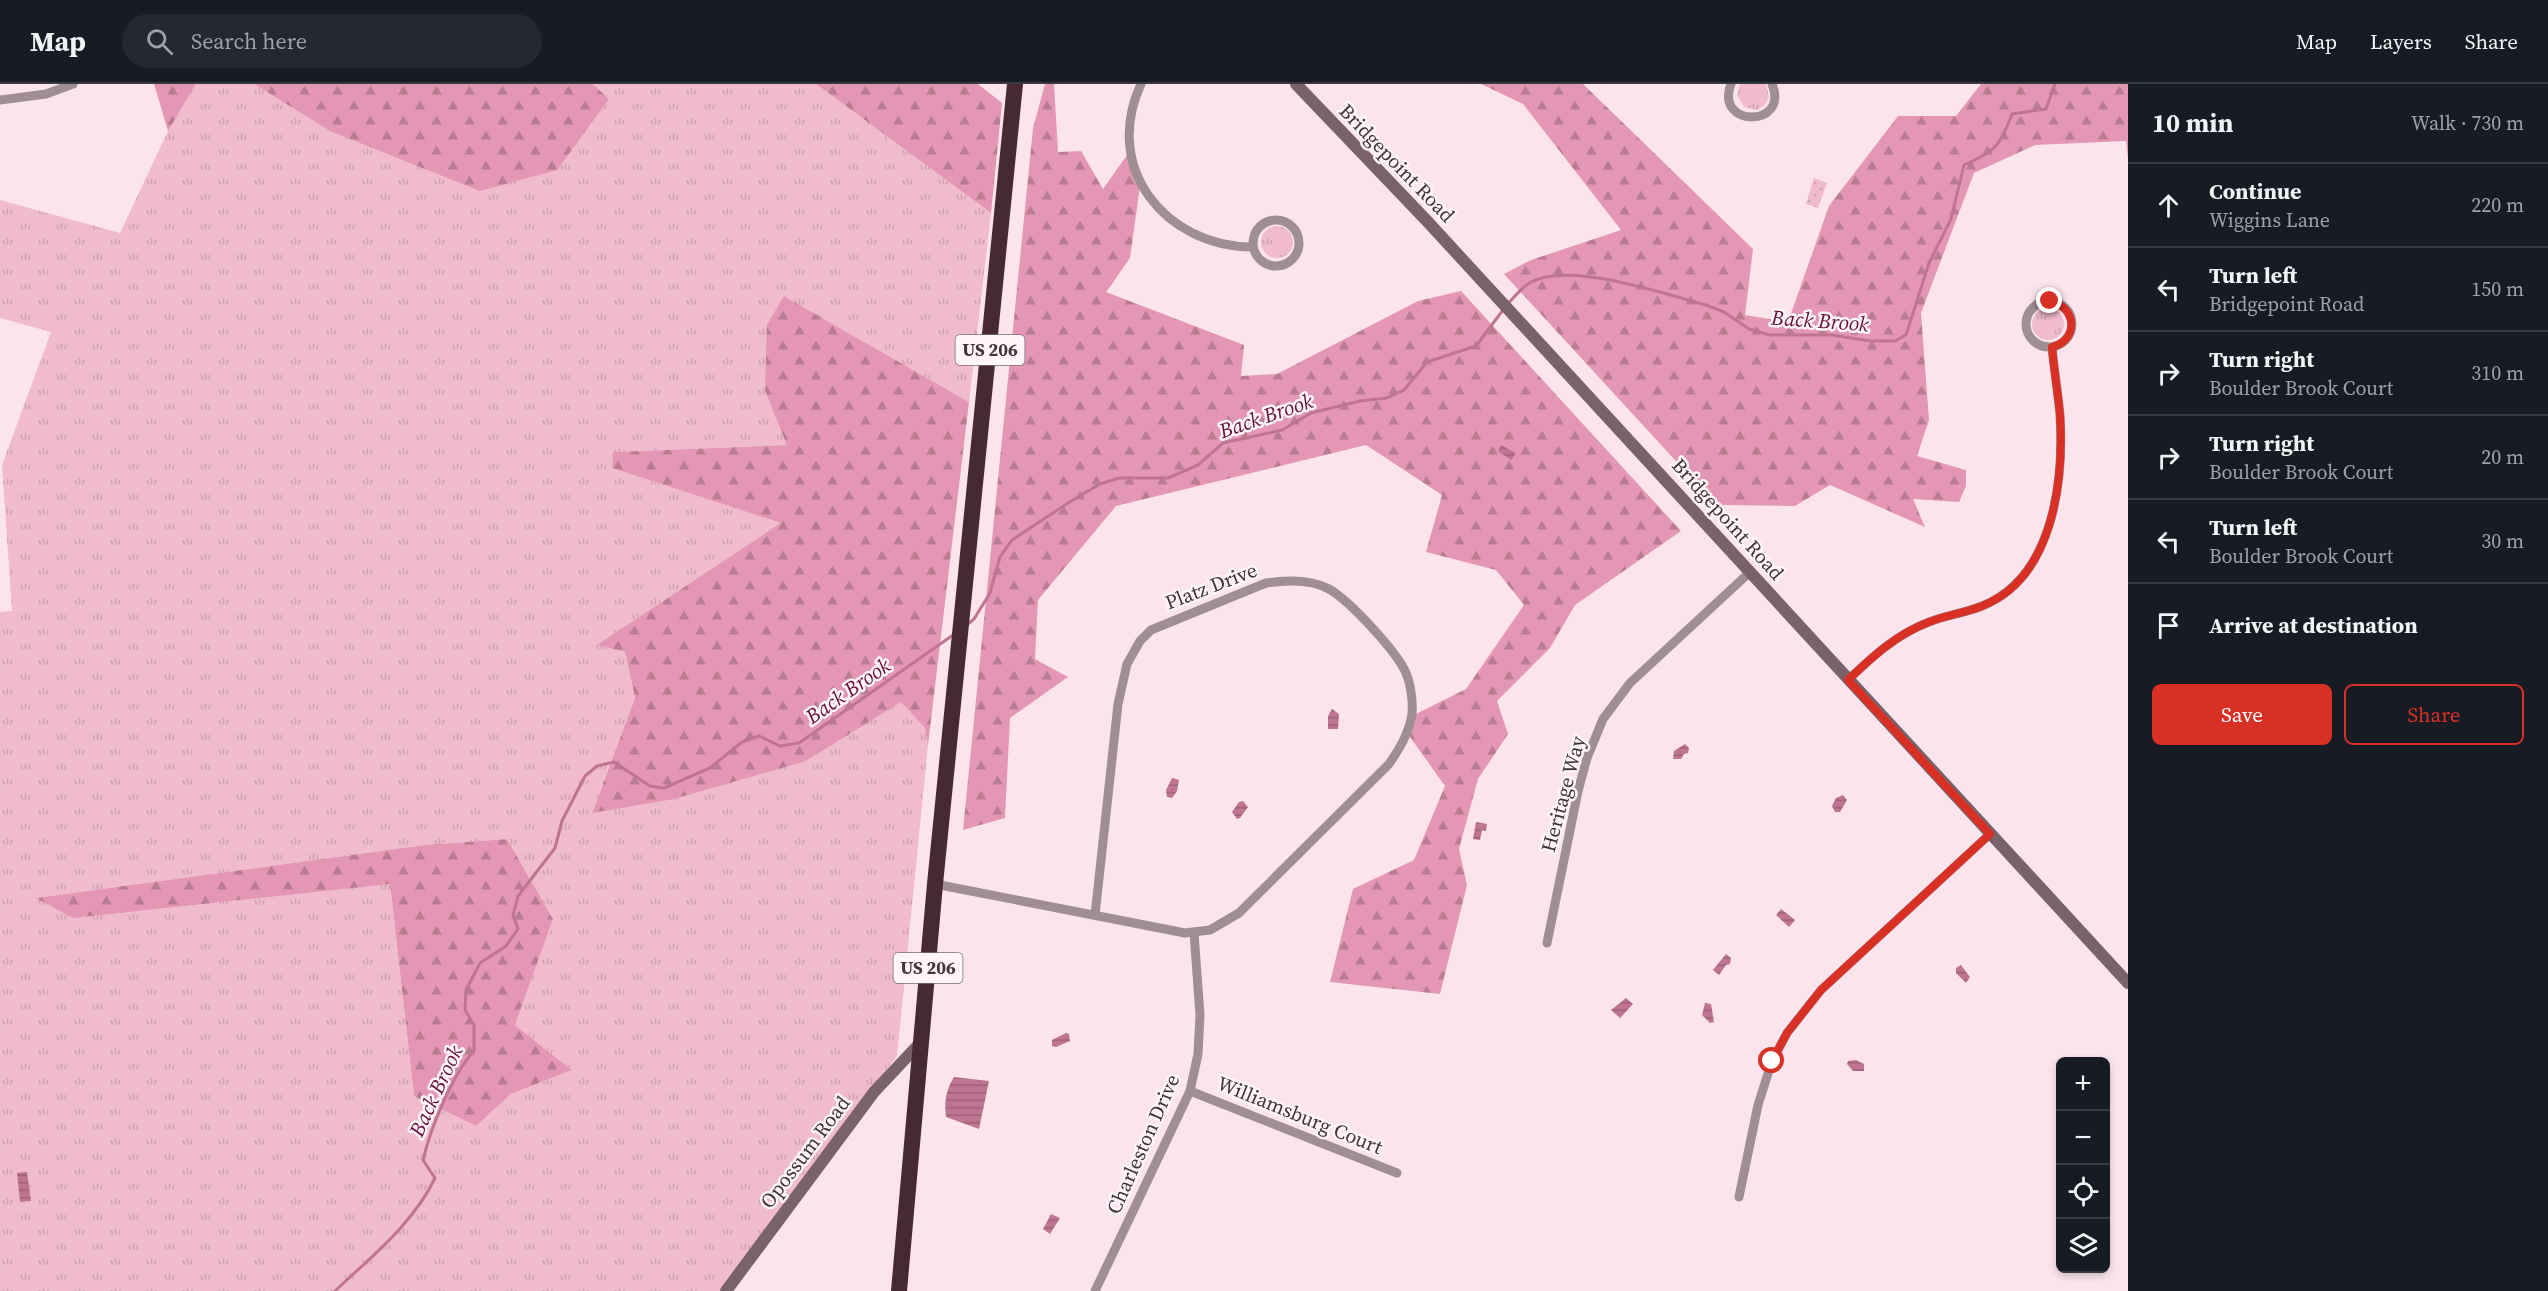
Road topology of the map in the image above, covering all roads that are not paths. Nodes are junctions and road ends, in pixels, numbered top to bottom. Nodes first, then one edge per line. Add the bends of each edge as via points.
1 (73, 84) edge
2 (1015, 84) edge
3 (1142, 84) edge
4 (1296, 84) edge
5 (1731, 84) edge
6 (1772, 84) edge
7 (0, 100) edge
8 (1252, 247) junction
9 (2052, 347) junction
10 (1750, 572) junction
11 (1848, 680) junction
12 (1990, 834) junction
13 (934, 884) junction
14 (1095, 915) junction
15 (1194, 933) junction
16 (1547, 943) dead end
17 (2128, 983) edge
18 (922, 1041) junction
19 (1190, 1091) junction
20 (1397, 1173) dead end
21 (1739, 1197) dead end
22 (726, 1291) edge
23 (898, 1291) edge
24 (1095, 1291) edge

1 - 7 street via 46,94
2 - 13 highway, US 206
3 - 8 street via 1134,100 1129,142 1139,180 1150,198 1188,233 1229,246
4 - 10 street, Bridgepoint Road
5 - 6 street via 1732,107 1751,118 1771,109 1775,94
8 - 8 street via 1267,265 1283,266 1295,256 1299,241 1293,227 1272,220 1255,232
9 - 9 street via 2070,335 2072,320 2064,307 2050,301 2035,305 2025,325 2031,339
9 - 11 street via 2061,452 2046,536 2038,556 2016,586 1997,599 1929,622 1894,639
10 - 11 street, Bridgepoint Road
10 - 16 street, Heritage Way via 1630,683 1603,719 1578,791
11 - 12 street, Bridgepoint Road
12 - 17 street, Bridgepoint Road
12 - 21 street via 1821,990 1787,1033 1772,1061 1758,1105
13 - 14 street, Platz Drive
13 - 18 highway, US 206
14 - 15 street, Platz Drive
14 - 15 street, Platz Drive via 1121,681 1140,641 1161,625 1266,583 1316,584 1341,597 1398,659 1407,674 1412,702 1409,727 1389,764 1239,913 1221,926
15 - 19 street, Charleston Drive via 1200,1015
18 - 22 street, Opossum Road via 874,1092
18 - 23 highway, US 206
19 - 20 street, Williamsburg Court
19 - 24 street, Charleston Drive

